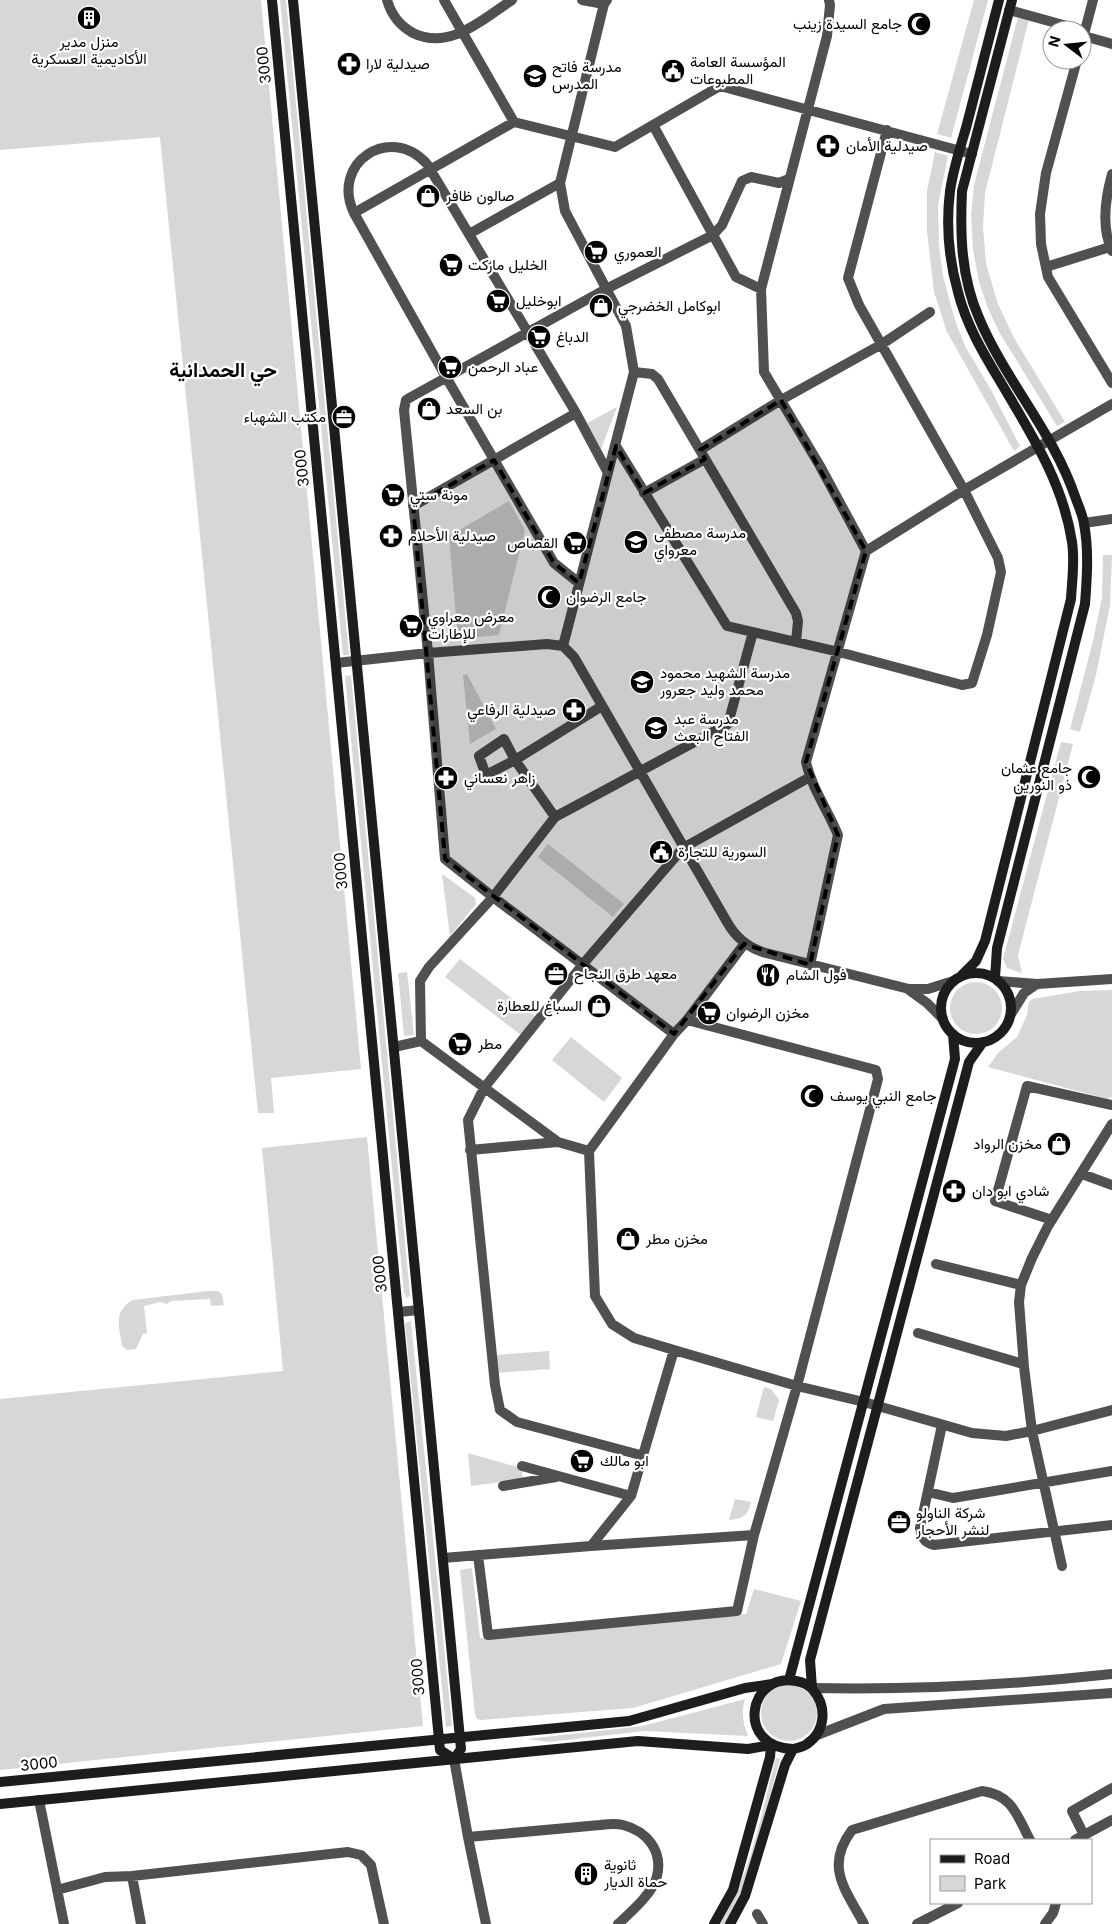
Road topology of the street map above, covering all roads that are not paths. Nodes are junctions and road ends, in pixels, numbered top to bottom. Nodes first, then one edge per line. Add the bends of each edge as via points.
1 (272, 0) edge
2 (293, 0) edge
3 (387, 0) edge
4 (444, 0) edge
5 (512, 0) edge
6 (582, 0) edge
7 (829, 0) edge
8 (999, 0) edge
9 (1093, 0) edge
10 (606, 2) edge
11 (1011, 5) edge
12 (1046, 20) edge
13 (1088, 20) edge
14 (463, 32) junction
15 (1092, 38) edge
16 (1112, 44) edge
17 (1074, 70) edge
18 (808, 108) junction
19 (514, 122) junction
20 (653, 125) junction
21 (887, 130) junction
22 (572, 136) junction
23 (960, 150) junction
24 (972, 154) junction
25 (431, 170) junction
26 (1112, 174) edge
27 (789, 179) junction
28 (560, 183) junction
29 (354, 213) junction
30 (468, 234) junction
31 (712, 235) junction
32 (1111, 249) edge
33 (1046, 267) junction
34 (606, 288) junction
35 (761, 289) junction
36 (930, 312) dead end
37 (527, 332) junction
38 (882, 344) junction
39 (634, 372) junction
40 (446, 377) junction
41 (1112, 383) edge
42 (781, 400) junction
43 (1112, 404) edge
44 (576, 414) junction
45 (1051, 440) junction
46 (616, 446) junction
47 (1038, 447) junction
48 (703, 455) junction
49 (494, 460) junction
50 (608, 473) junction
51 (964, 490) junction
52 (644, 493) junction
53 (413, 506) junction
54 (1112, 519) edge
55 (1084, 523) junction
56 (866, 551) junction
57 (579, 583) junction
58 (752, 632) junction
59 (796, 642) junction
60 (563, 646) junction
61 (839, 652) junction
62 (428, 653) junction
63 (356, 661) junction
64 (336, 664) junction
65 (1052, 675) junction
66 (1065, 678) junction
67 (602, 706) junction
68 (639, 770) junction
69 (810, 778) junction
70 (555, 817) junction
71 (683, 848) junction
72 (493, 897) junction
73 (745, 943) junction
74 (583, 964) junction
75 (810, 964) junction
76 (962, 975) junction
77 (997, 979) junction
78 (1112, 979) edge
79 (953, 981) junction
80 (1037, 984) junction
81 (909, 989) junction
82 (1011, 1014) junction
83 (943, 1019) junction
84 (687, 1020) junction
85 (674, 1034) junction
86 (953, 1034) junction
87 (421, 1041) junction
88 (983, 1042) junction
89 (394, 1047) junction
90 (484, 1088) junction
91 (1112, 1105) edge
92 (1112, 1124) edge
93 (558, 1142) junction
94 (470, 1150) junction
95 (589, 1151) junction
96 (1082, 1174) junction
97 (1112, 1186) edge
98 (1052, 1220) junction
99 (936, 1264) dead end
100 (1021, 1285) junction
101 (419, 1310) junction
102 (398, 1312) junction
103 (918, 1333) dead end
104 (674, 1350) junction
105 (1023, 1364) junction
106 (797, 1386) junction
107 (864, 1402) junction
108 (877, 1406) junction
109 (1112, 1410) edge
110 (942, 1424) junction
111 (1032, 1431) junction
112 (644, 1456) junction
113 (522, 1466) dead end
114 (1112, 1471) edge
115 (560, 1476) junction
116 (1044, 1484) junction
117 (503, 1486) dead end
118 (928, 1492) junction
119 (631, 1496) junction
120 (1112, 1525) edge
121 (1055, 1532) junction
122 (754, 1535) junction
123 (591, 1546) junction
124 (478, 1555) junction
125 (443, 1558) junction
126 (1062, 1566) dead end
127 (1112, 1674) edge
128 (789, 1680) junction
129 (772, 1684) junction
130 (812, 1688) junction
131 (1112, 1693) edge
132 (817, 1734) junction
133 (460, 1737) junction
134 (439, 1739) junction
135 (770, 1745) junction
136 (793, 1750) junction
137 (454, 1759) junction
138 (0, 1782) edge
139 (1112, 1788) edge
140 (39, 1800) junction
141 (0, 1804) edge
142 (1112, 1820) edge
143 (468, 1837) junction
144 (1079, 1838) edge
145 (1029, 1839) edge
146 (132, 1876) junction
147 (57, 1890) junction
148 (956, 1904) edge
149 (1056, 1904) edge
150 (757, 1914) dead end
151 (64, 1924) edge
152 (141, 1924) edge
153 (384, 1924) edge
154 (486, 1924) edge
155 (618, 1924) edge
156 (714, 1924) edge
157 (730, 1924) edge
158 (763, 1924) edge
159 (864, 1924) edge
160 (917, 1924) edge
161 (1045, 1924) edge

1 - 64 street, 3000
2 - 63 street
3 - 14 street via 397,19 416,34 440,38
4 - 14 street
5 - 14 street
6 - 10 street
7 - 18 street via 827,36
8 - 23 street
9 - 13 street
10 - 22 street
11 - 12 street
11 - 24 street
14 - 19 street
15 - 16 street
17 - 33 street via 1044,181 1040,214
18 - 20 street via 720,86
18 - 21 street
18 - 27 street
19 - 22 street
19 - 25 street
20 - 22 street via 615,148
20 - 31 street
21 - 23 street
21 - 38 street via 848,278 859,305
22 - 28 street
23 - 24 street
23 - 47 street via 950,190 949,224 958,293 981,348
24 - 45 street via 962,191 960,223 968,289 992,345
25 - 29 street
25 - 29 street via 422,159 405,149 391,147 371,152 355,166 349,179 348,193
25 - 30 street
26 - 32 street via 1106,195 1105,228
27 - 31 street via 778,183 751,177 742,181 722,225
27 - 35 street
28 - 30 street
28 - 34 street via 565,210
29 - 40 street
30 - 37 street
31 - 34 street
31 - 35 street via 736,277
32 - 33 street
33 - 41 street via 1048,277
34 - 37 street
34 - 39 street via 626,326
35 - 42 street via 764,372
36 - 38 street
37 - 40 street
37 - 44 street
38 - 42 street
38 - 51 street
39 - 46 street
39 - 48 street via 652,374 658,379
40 - 49 street
40 - 53 street via 406,400 404,410
42 - 48 street
42 - 56 street
43 - 45 street
44 - 49 street
44 - 50 street
45 - 47 street
45 - 55 street via 1067,473
46 - 50 street
46 - 52 street
47 - 51 street
47 - 65 street via 1054,481 1072,543 1071,599
48 - 52 street
48 - 59 street via 796,613
49 - 53 street
49 - 57 street via 554,563
50 - 57 street
51 - 56 street
51 - 61 street via 998,558 1001,572 972,683 962,685
52 - 58 street via 727,626
53 - 62 street
54 - 55 street
55 - 66 street via 1085,604
56 - 61 street
57 - 60 street
58 - 59 street
58 - 68 street via 728,724
59 - 61 street
60 - 62 street via 547,644
60 - 67 street via 574,657
61 - 69 street via 806,762
62 - 63 street
62 - 72 street via 445,859
63 - 64 street
63 - 89 street
64 - 102 street, 3000
65 - 66 street
65 - 76 street via 985,941 976,961
66 - 77 street via 997,948
67 - 68 street
67 - 70 street via 516,760
68 - 70 street
68 - 71 street
69 - 71 street
69 - 75 street via 838,835
70 - 72 street
71 - 73 street via 730,928
71 - 74 street
72 - 74 street
72 - 87 street via 420,981
73 - 75 street via 758,950
73 - 84 street
74 - 85 street
74 - 90 street
75 - 81 street
76 - 77 street via 979,973
76 - 79 street
77 - 80 street
77 - 82 street via 1009,996
78 - 80 street
79 - 81 street via 928,989
79 - 83 street via 942,998
80 - 82 street via 1018,1000
81 - 83 street
82 - 88 street via 1001,1032
83 - 86 street
84 - 85 street
84 - 106 street via 876,1070 878,1079
85 - 95 street
86 - 88 street via 962,1040
86 - 107 street via 955,1059
87 - 89 street
87 - 90 street
88 - 108 street via 969,1062
89 - 101 street
90 - 93 street
90 - 94 street via 468,1120
91 - 98 street via 1027,1086 995,1201
92 - 96 street
93 - 94 street
93 - 95 street
94 - 112 street via 500,1410 517,1422
95 - 104 street via 596,1296 612,1324 634,1338
96 - 97 street
96 - 98 street
98 - 100 street
99 - 100 street
100 - 105 street
101 - 102 street, 3000
101 - 125 street
102 - 134 street, 3000
103 - 105 street
104 - 106 street
104 - 112 street
105 - 111 street
106 - 107 street
106 - 122 street
107 - 108 street
107 - 128 street
108 - 110 street
108 - 130 street via 810,1660
109 - 111 street
110 - 111 street via 972,1433 1006,1436
110 - 118 street
111 - 116 street
112 - 119 street
113 - 115 street
114 - 116 street
115 - 117 street
115 - 119 street
116 - 118 street via 953,1498
116 - 121 street
118 - 121 street via 920,1528 926,1542 934,1545
119 - 123 street
120 - 121 street
121 - 126 street
122 - 123 street
122 - 124 street via 737,1611 488,1635
123 - 124 street
124 - 125 street
125 - 133 street
127 - 130 street via 872,1690
128 - 129 street
128 - 130 street
129 - 133 street, 3000 via 745,1688 629,1721
129 - 135 street via 754,1707 754,1722
130 - 132 street via 821,1702 823,1719
131 - 132 street via 884,1709
132 - 136 street via 806,1745
133 - 134 street, 3000
133 - 137 street via 461,1749
134 - 137 street, 3000 via 440,1750
134 - 138 street, 3000
135 - 136 street
135 - 137 street via 748,1749 638,1741
135 - 156 street via 770,1757 733,1890
136 - 157 street via 785,1766 745,1896
137 - 140 street
137 - 143 street
139 - 144 street via 1072,1811
140 - 141 street
140 - 147 street
142 - 144 street
143 - 154 street
143 - 155 street via 600,1824 622,1824 639,1830 650,1839 657,1855 657,1877 649,1891
145 - 159 street via 1009,1802 996,1793 982,1791 852,1830 839,1855 838,1870
146 - 147 street via 106,1877
146 - 152 street
146 - 153 street via 348,1852 360,1855 371,1865
147 - 151 street
148 - 160 street
149 - 161 street
150 - 158 street

